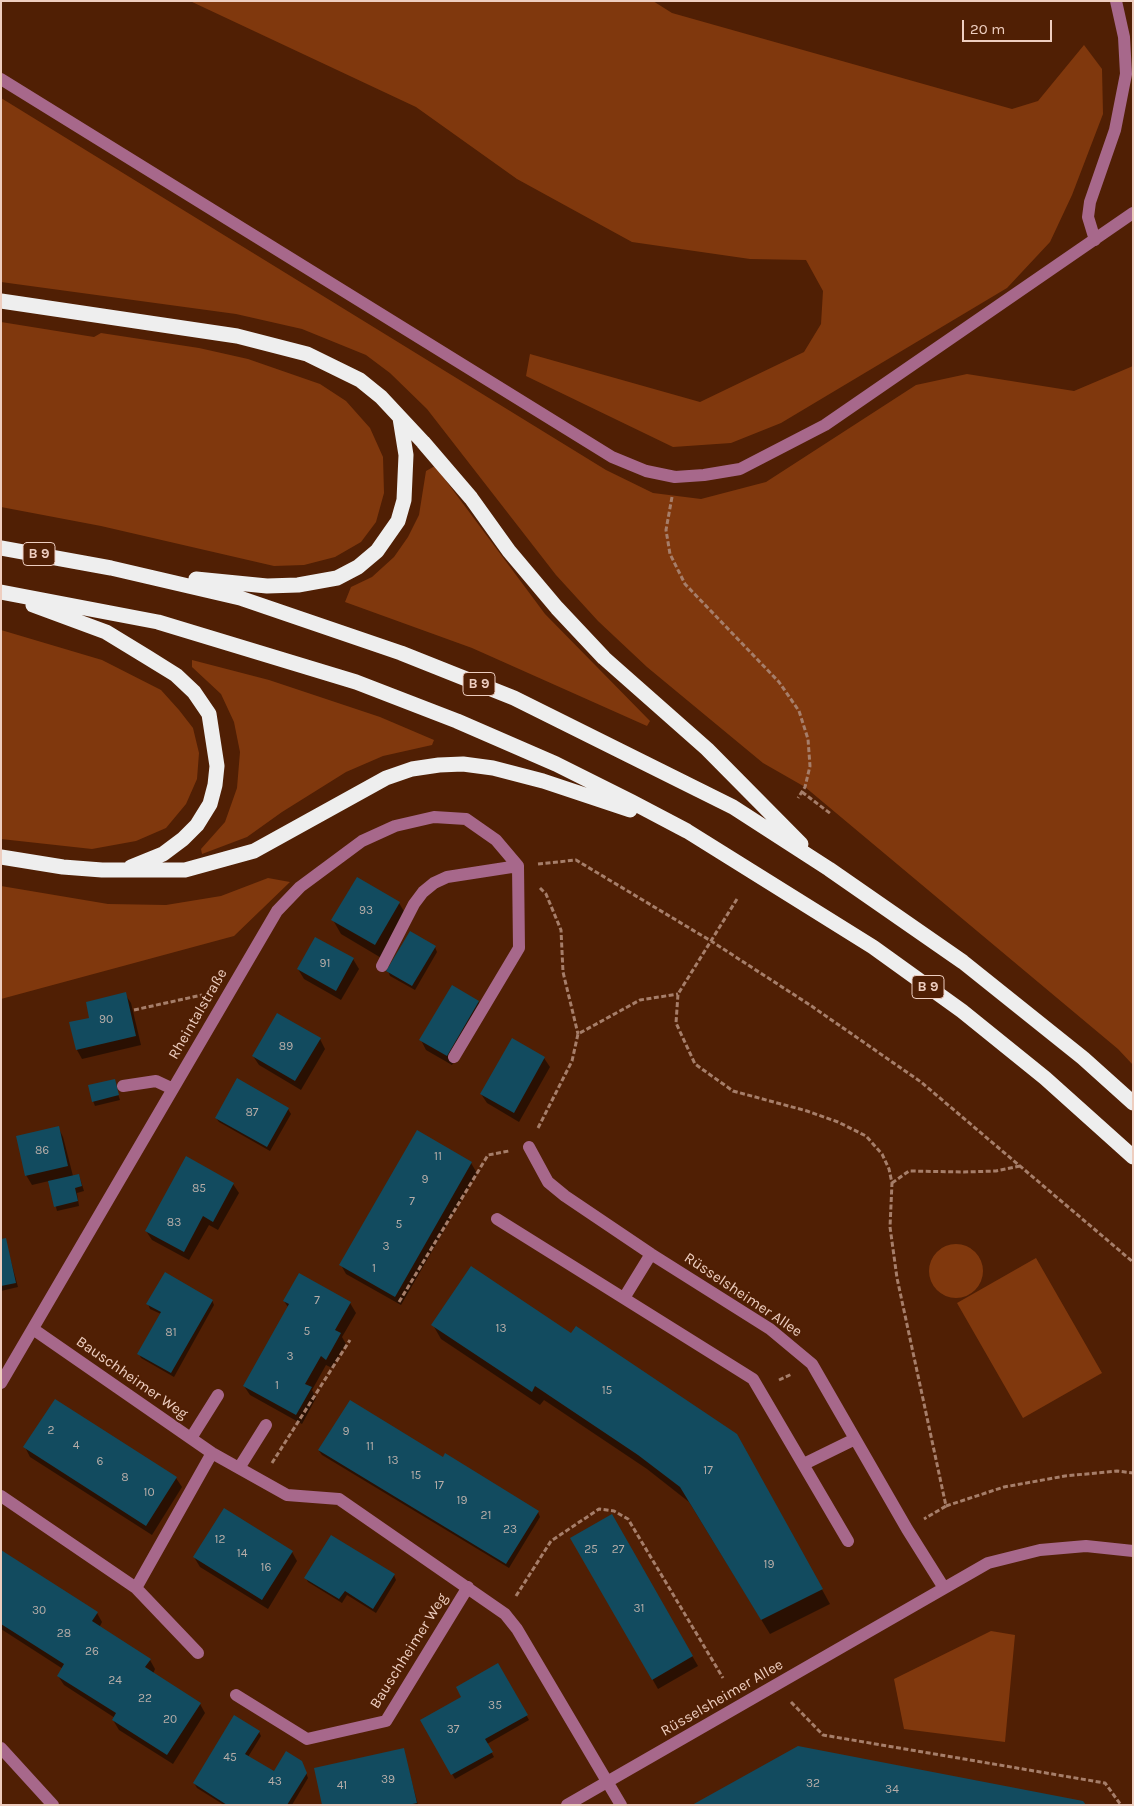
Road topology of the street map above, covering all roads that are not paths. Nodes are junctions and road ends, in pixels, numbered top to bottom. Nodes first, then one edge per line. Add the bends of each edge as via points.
1 (1116, 1) edge
2 (1, 79) edge
3 (1133, 213) edge
4 (1095, 240) junction
5 (1, 301) edge
6 (400, 418) junction
7 (1, 548) edge
8 (111, 568) junction
9 (1, 592) edge
10 (687, 831) junction
11 (1, 857) edge
12 (820, 863) junction
13 (518, 866) junction
14 (122, 870) junction
15 (382, 966) dead end
16 (454, 1057) dead end
17 (123, 1086) dead end
18 (173, 1089) junction
19 (1133, 1103) edge
20 (529, 1147) road end
21 (1133, 1157) edge
22 (498, 1219) dead end
23 (651, 1254) junction
24 (624, 1298) junction
25 (33, 1329) junction
26 (1, 1383) edge
27 (218, 1394) dead end
28 (266, 1424) dead end
29 (191, 1438) junction
30 (855, 1440) junction
31 (212, 1453) junction
32 (804, 1464) junction
33 (239, 1468) junction
34 (1, 1496) edge
35 (848, 1541) dead end
36 (1133, 1551) edge
37 (468, 1587) junction
38 (136, 1588) junction
39 (944, 1588) junction
40 (198, 1653) dead end
41 (236, 1695) dead end
42 (1, 1748) edge
43 (607, 1783) junction
44 (53, 1805) edge
45 (567, 1805) edge
46 (621, 1805) edge

1 - 4 street via 1124,37 1126,74 1115,130 1090,202 1088,217
2 - 4 street via 612,457 646,471 675,477 740,469 825,425
3 - 4 street
5 - 6 highway via 237,336 307,354 360,380
6 - 8 highway via 406,455 404,500 398,521 377,551 358,567 337,578 317,583 267,586
6 - 12 highway via 471,498 509,551 557,608 604,658 714,756
7 - 8 highway, B 9
8 - 12 highway, B 9 via 240,598 402,652 514,698 733,807
9 - 10 highway, B 9 via 158,622 356,682 556,764
9 - 14 highway via 106,632 176,675 194,692 209,714 217,766 210,804 197,825 163,854
10 - 14 highway via 598,798 493,768 463,764 412,770 386,778 254,851 185,870
10 - 21 highway, B 9 via 873,947 962,1011 1045,1078
11 - 14 highway via 63,867
12 - 19 highway, B 9 via 971,968 1083,1058
13 - 15 street via 447,877 434,883 414,904
13 - 16 street via 519,948
13 - 18 street, Rheintalstraße via 496,840 466,819 434,817 395,826 362,841 300,887 277,911
17 - 18 street via 156,1081
18 - 25 street, Rheintalstraße
20 - 23 street, Rüsselsheimer Allee via 548,1182
22 - 24 street
23 - 24 street
23 - 30 street, Rüsselsheimer Allee via 770,1329 812,1364
24 - 32 street via 753,1378
25 - 26 street, Rheintalstraße
25 - 29 street, Bauschheimer Weg
27 - 29 street
28 - 33 street
29 - 31 street, Bauschheimer Weg
30 - 32 street
30 - 39 street, Rüsselsheimer Allee
31 - 33 street, Bauschheimer Weg
31 - 38 street
32 - 35 street
33 - 37 street, Bauschheimer Weg via 287,1495 339,1499
34 - 38 street
36 - 39 street, Rüsselsheimer Allee via 1086,1546 1040,1550 988,1563
37 - 41 street, Bauschheimer Weg via 386,1721 307,1739
37 - 43 street, Bauschheimer Weg via 505,1614 517,1629
38 - 40 street
39 - 43 street, Rüsselsheimer Allee
42 - 44 street
43 - 45 street, Rüsselsheimer Allee
43 - 46 street, Bauschheimer Weg

